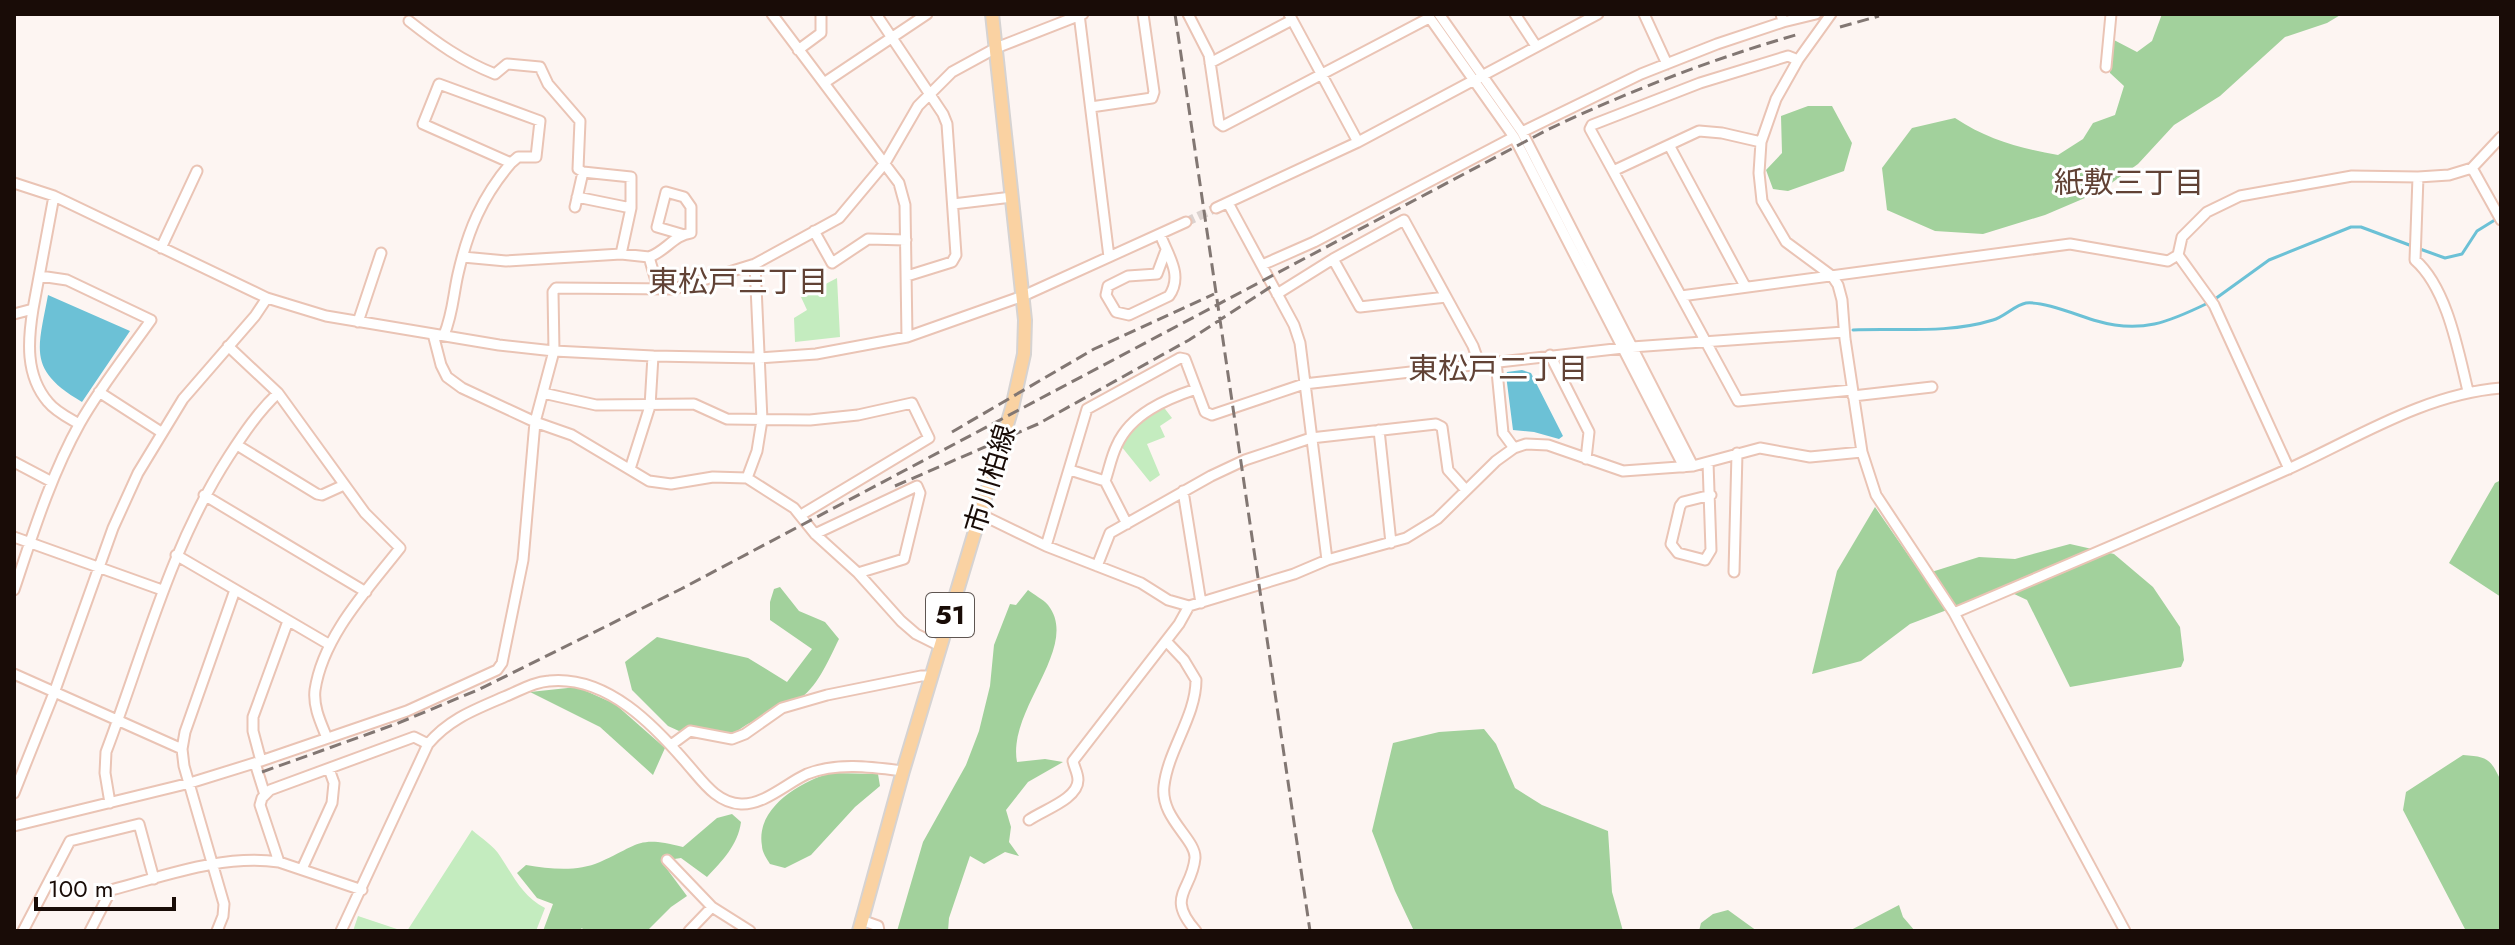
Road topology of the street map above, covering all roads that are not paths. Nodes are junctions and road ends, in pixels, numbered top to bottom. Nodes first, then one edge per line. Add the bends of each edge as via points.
1 (772, 14) edge
2 (821, 14) edge
3 (876, 14) edge
4 (927, 14) edge
5 (992, 14) edge
6 (1081, 14) edge
7 (1143, 14) edge
8 (1188, 14) edge
9 (1515, 14) edge
10 (1598, 14) edge
11 (1644, 14) edge
12 (1816, 14) edge
13 (1831, 14) edge
14 (2111, 14) edge
15 (1431, 15) edge
16 (1291, 17) edge
17 (1782, 18) edge
18 (409, 21) dead end
19 (893, 38) junction
20 (1536, 46) junction
21 (996, 48) junction
22 (798, 50) junction
23 (1798, 60) junction
24 (1210, 63) junction
25 (1667, 64) junction
26 (2106, 67) dead end
27 (1322, 75) junction
28 (1479, 78) junction
29 (824, 83) junction
30 (928, 93) junction
31 (1091, 107) junction
32 (1518, 134) junction
33 (2501, 137) edge
34 (1358, 142) junction
35 (1761, 142) junction
36 (1669, 145) junction
37 (511, 163) junction
38 (885, 163) junction
39 (2472, 168) junction
40 (197, 171) dead end
41 (1613, 171) junction
42 (583, 172) junction
43 (2418, 177) junction
44 (14, 183) edge
45 (54, 196) junction
46 (1012, 197) junction
47 (1228, 203) junction
48 (953, 204) junction
49 (631, 208) junction
50 (1216, 208) tunnel mouth
51 (2499, 216) edge
52 (1186, 222) tunnel mouth
53 (814, 231) junction
54 (681, 234) junction
55 (1160, 234) junction
56 (906, 240) junction
57 (161, 248) junction
58 (1166, 250) junction
59 (381, 253) dead end
60 (621, 254) junction
61 (2178, 255) junction
62 (463, 257) junction
63 (649, 257) junction
64 (1109, 257) junction
65 (1333, 259) junction
66 (755, 264) junction
67 (1262, 265) junction
68 (1157, 274) junction
69 (40, 276) junction
70 (907, 276) junction
71 (1832, 276) junction
72 (1174, 285) junction
73 (1745, 286) junction
74 (658, 288) junction
75 (1277, 294) junction
76 (1023, 296) junction
77 (1681, 296) junction
78 (1446, 297) junction
79 (267, 298) junction
80 (33, 309) junction
81 (14, 314) edge
82 (358, 322) junction
83 (1844, 332) junction
84 (439, 334) junction
85 (907, 337) junction
86 (1704, 341) junction
87 (228, 346) junction
88 (1627, 347) junction
89 (554, 351) junction
90 (1550, 355) junction
91 (653, 356) junction
92 (759, 358) junction
93 (1496, 361) junction
94 (1479, 363) junction
95 (1304, 384) junction
96 (1932, 387) dead end
97 (2501, 388) edge
98 (1196, 389) junction
99 (2468, 391) junction
100 (99, 392) junction
101 (278, 393) junction
102 (543, 393) junction
103 (1853, 393) junction
104 (650, 406) junction
105 (762, 420) junction
106 (535, 422) junction
107 (79, 424) junction
108 (1379, 430) junction
109 (161, 432) junction
110 (1311, 438) junction
111 (237, 445) junction
112 (1514, 448) junction
113 (1862, 452) junction
114 (1737, 453) junction
115 (1586, 459) junction
116 (14, 462) edge
117 (1708, 462) junction
118 (1688, 466) junction
119 (630, 469) junction
120 (2289, 469) junction
121 (1070, 470) junction
122 (747, 478) junction
123 (1105, 481) junction
124 (52, 482) junction
125 (344, 485) junction
126 (1465, 489) junction
127 (1183, 491) junction
128 (204, 495) junction
129 (1711, 495) junction
130 (980, 514) junction
131 (801, 515) junction
132 (1127, 524) junction
133 (815, 534) junction
134 (14, 537) edge
135 (30, 542) junction
136 (1391, 543) junction
137 (1046, 546) junction
138 (176, 555) junction
139 (1327, 560) junction
140 (1097, 566) junction
141 (99, 567) junction
142 (1734, 572) dead end
143 (858, 573) junction
144 (14, 590) edge
145 (162, 590) junction
146 (235, 590) junction
147 (366, 592) junction
148 (1201, 603) junction
149 (1189, 606) junction
150 (1954, 613) junction
151 (288, 621) junction
152 (1166, 641) junction
153 (330, 645) junction
154 (940, 646) junction
155 (14, 674) edge
156 (932, 676) junction
157 (54, 693) junction
158 (118, 721) junction
159 (327, 738) junction
160 (428, 744) junction
161 (671, 745) junction
162 (182, 749) junction
163 (258, 762) junction
164 (329, 769) junction
165 (903, 771) junction
166 (190, 783) junction
167 (14, 793) edge
168 (265, 795) junction
169 (110, 803) junction
170 (1029, 820) dead end
171 (14, 826) edge
172 (667, 860) dead end
173 (279, 862) junction
174 (213, 864) junction
175 (302, 869) junction
176 (154, 879) junction
177 (362, 890) junction
178 (712, 907) junction
179 (860, 926) edge
180 (23, 931) edge
181 (90, 931) edge
182 (217, 931) edge
183 (341, 931) edge
184 (689, 931) edge
185 (750, 931) edge
186 (879, 931) edge
187 (1196, 931) edge
188 (2125, 931) edge

1 - 22 street
2 - 22 street via 821,33
3 - 19 street
4 - 19 street
5 - 21 main road, 市川柏線 / 51
6 - 21 street
6 - 31 street
7 - 31 street via 1152,98
8 - 24 street
9 - 20 street
10 - 20 street
11 - 25 street
12 - 17 street
13 - 23 street
14 - 26 street
15 - 27 street
15 - 28 street
16 - 24 street
16 - 27 street
17 - 25 street
18 - 42 street via 441,47 495,74 507,64 540,67 580,121 578,169
19 - 29 street
19 - 30 street
20 - 28 street
21 - 30 street via 952,72
21 - 46 main road, 市川柏線 / 51
22 - 29 street
23 - 35 street via 1782,85
23 - 41 street via 1788,56 1729,74 1592,125
24 - 27 street via 1223,126
25 - 32 street
27 - 34 street
28 - 32 street
28 - 34 street
29 - 38 street
30 - 38 street
30 - 48 street via 947,124
31 - 64 street
32 - 67 street
32 - 88 street
33 - 39 street
34 - 47 street
35 - 36 street via 1699,131
35 - 71 street via 1762,201 1775,226 1786,242
36 - 41 street
36 - 73 street
37 - 37 street via 423,124 439,84 540,121 536,157 518,157
37 - 62 street via 481,203
38 - 53 street via 839,218
38 - 56 street via 903,194
39 - 43 street
39 - 51 street
40 - 57 street
41 - 77 street
42 - 49 street via 631,177
42 - 49 street via 576,202
43 - 61 street via 2352,176 2240,196 2207,212 2182,237
43 - 99 street via 2415,260 2429,272 2455,336
44 - 45 street
45 - 57 street
45 - 69 street
46 - 48 street
46 - 76 main road, 市川柏線 / 51
47 - 50 street
47 - 67 street
48 - 70 street via 952,262
49 - 60 street
52 - 55 street
53 - 56 street via 832,263 868,239
53 - 66 street
54 - 54 street via 691,233 691,207 684,197 666,192 657,227
54 - 63 street
55 - 58 street
55 - 64 street
56 - 70 street
57 - 79 street
58 - 68 street
58 - 72 street via 1172,255
59 - 82 street
60 - 62 street via 506,261
60 - 63 street
61 - 71 street via 2168,261 2070,244
61 - 120 street via 2211,302
62 - 84 street via 453,313
63 - 74 street
64 - 76 street
65 - 75 street
65 - 78 street via 1360,307
65 - 78 street via 1404,220
66 - 74 street via 674,289
66 - 92 street
67 - 75 street
68 - 72 street via 1167,275
68 - 72 street via 1112,283 1106,295 1116,312 1124,316 1142,309 1169,296
69 - 80 street
69 - 100 street via 67,280 151,320
70 - 85 street
71 - 73 street
71 - 83 street via 1842,300
73 - 77 street
74 - 89 street via 556,288
75 - 95 street via 1300,343
76 - 85 street
76 - 130 main road, 市川柏線 / 51 via 1019,380
77 - 86 street
78 - 94 street
79 - 82 street
79 - 87 street
80 - 81 street
80 - 107 street via 27,344 31,366 47,401
82 - 84 street
83 - 86 street
83 - 103 street
84 - 89 street
84 - 106 street via 447,377
85 - 92 street via 816,354
86 - 88 street
86 - 103 street via 1738,401
87 - 101 street
87 - 109 street
88 - 90 street
88 - 118 street
89 - 91 street
89 - 102 street
90 - 93 street
90 - 115 street via 1589,432
91 - 92 street
91 - 104 street
92 - 105 street
93 - 94 street
93 - 112 street via 1503,433
94 - 95 street
95 - 98 street via 1212,415 1205,412
95 - 110 street
96 - 103 street
97 - 99 street
98 - 121 street via 1180,358 1087,409
98 - 123 street via 1163,400 1137,419 1117,443
99 - 120 street via 2382,423
100 - 107 street
100 - 109 street
101 - 111 street
101 - 125 street
102 - 104 street via 596,405
102 - 106 street
103 - 113 street
104 - 105 street via 694,404 727,419
104 - 119 street
105 - 122 street
105 - 131 street via 846,416 912,403 929,438
106 - 119 street via 572,435
106 - 159 street via 523,560 502,663 407,711
107 - 124 street
108 - 110 street
108 - 126 street via 1442,427 1448,470
108 - 136 street
109 - 141 street via 125,499
110 - 127 street via 1245,460
110 - 139 street
111 - 125 street via 317,494
111 - 128 street
112 - 115 street via 1536,442
112 - 126 street
113 - 114 street via 1810,457 1760,448
113 - 150 street via 1876,495
114 - 117 street
114 - 142 street
115 - 118 street via 1623,471
116 - 124 street
117 - 118 street
117 - 129 street
119 - 122 street via 660,484
120 - 150 street
121 - 123 street
121 - 137 street
122 - 131 street
123 - 132 street
124 - 135 street
125 - 147 street via 400,548
126 - 136 street via 1437,519
127 - 132 street
127 - 148 street
128 - 138 street
128 - 147 street
129 - 129 street via 1711,550 1705,560 1678,553 1671,544 1680,506
130 - 137 street
130 - 154 main road, 市川柏線 / 51
131 - 133 street
132 - 140 street via 1110,533
133 - 143 street
133 - 143 street via 917,486 920,493 904,559
134 - 135 street
135 - 141 street
135 - 144 street
136 - 139 street
137 - 140 street
138 - 145 street
138 - 146 street
139 - 148 street
140 - 149 street
141 - 145 street
141 - 157 street
143 - 154 street via 901,621
145 - 158 street
146 - 151 street
146 - 162 street
147 - 153 street
148 - 149 street
149 - 152 street
150 - 188 street
151 - 153 street
151 - 163 street via 253,717
152 - 170 street via 1073,761 1076,789
152 - 187 street via 1196,680 1163,787 1172,821 1194,851 1181,901
153 - 159 street via 315,692
154 - 156 main road, 市川柏線 / 51
155 - 157 street
156 - 161 street via 782,708 732,739 690,731
156 - 165 main road, 市川柏線 / 51
157 - 158 street
157 - 167 street
158 - 162 street
158 - 169 street via 106,752
159 - 163 street
160 - 161 street via 457,717 535,683 566,680 609,695
160 - 164 street via 414,737
160 - 177 street
161 - 165 street via 712,792 741,804 832,768
162 - 166 street
163 - 166 street
163 - 168 street
164 - 168 street
164 - 175 street via 332,803
165 - 179 main road, 市川柏線 / 51
166 - 169 street
166 - 174 street
168 - 173 street via 260,805
169 - 171 street
172 - 178 street
173 - 174 street via 250,858
173 - 175 street
174 - 176 street
174 - 182 street via 224,904
175 - 177 street
176 - 180 street via 139,824 70,841
176 - 181 street via 111,890
177 - 183 street
178 - 184 street
178 - 185 street
179 - 186 street via 878,926

